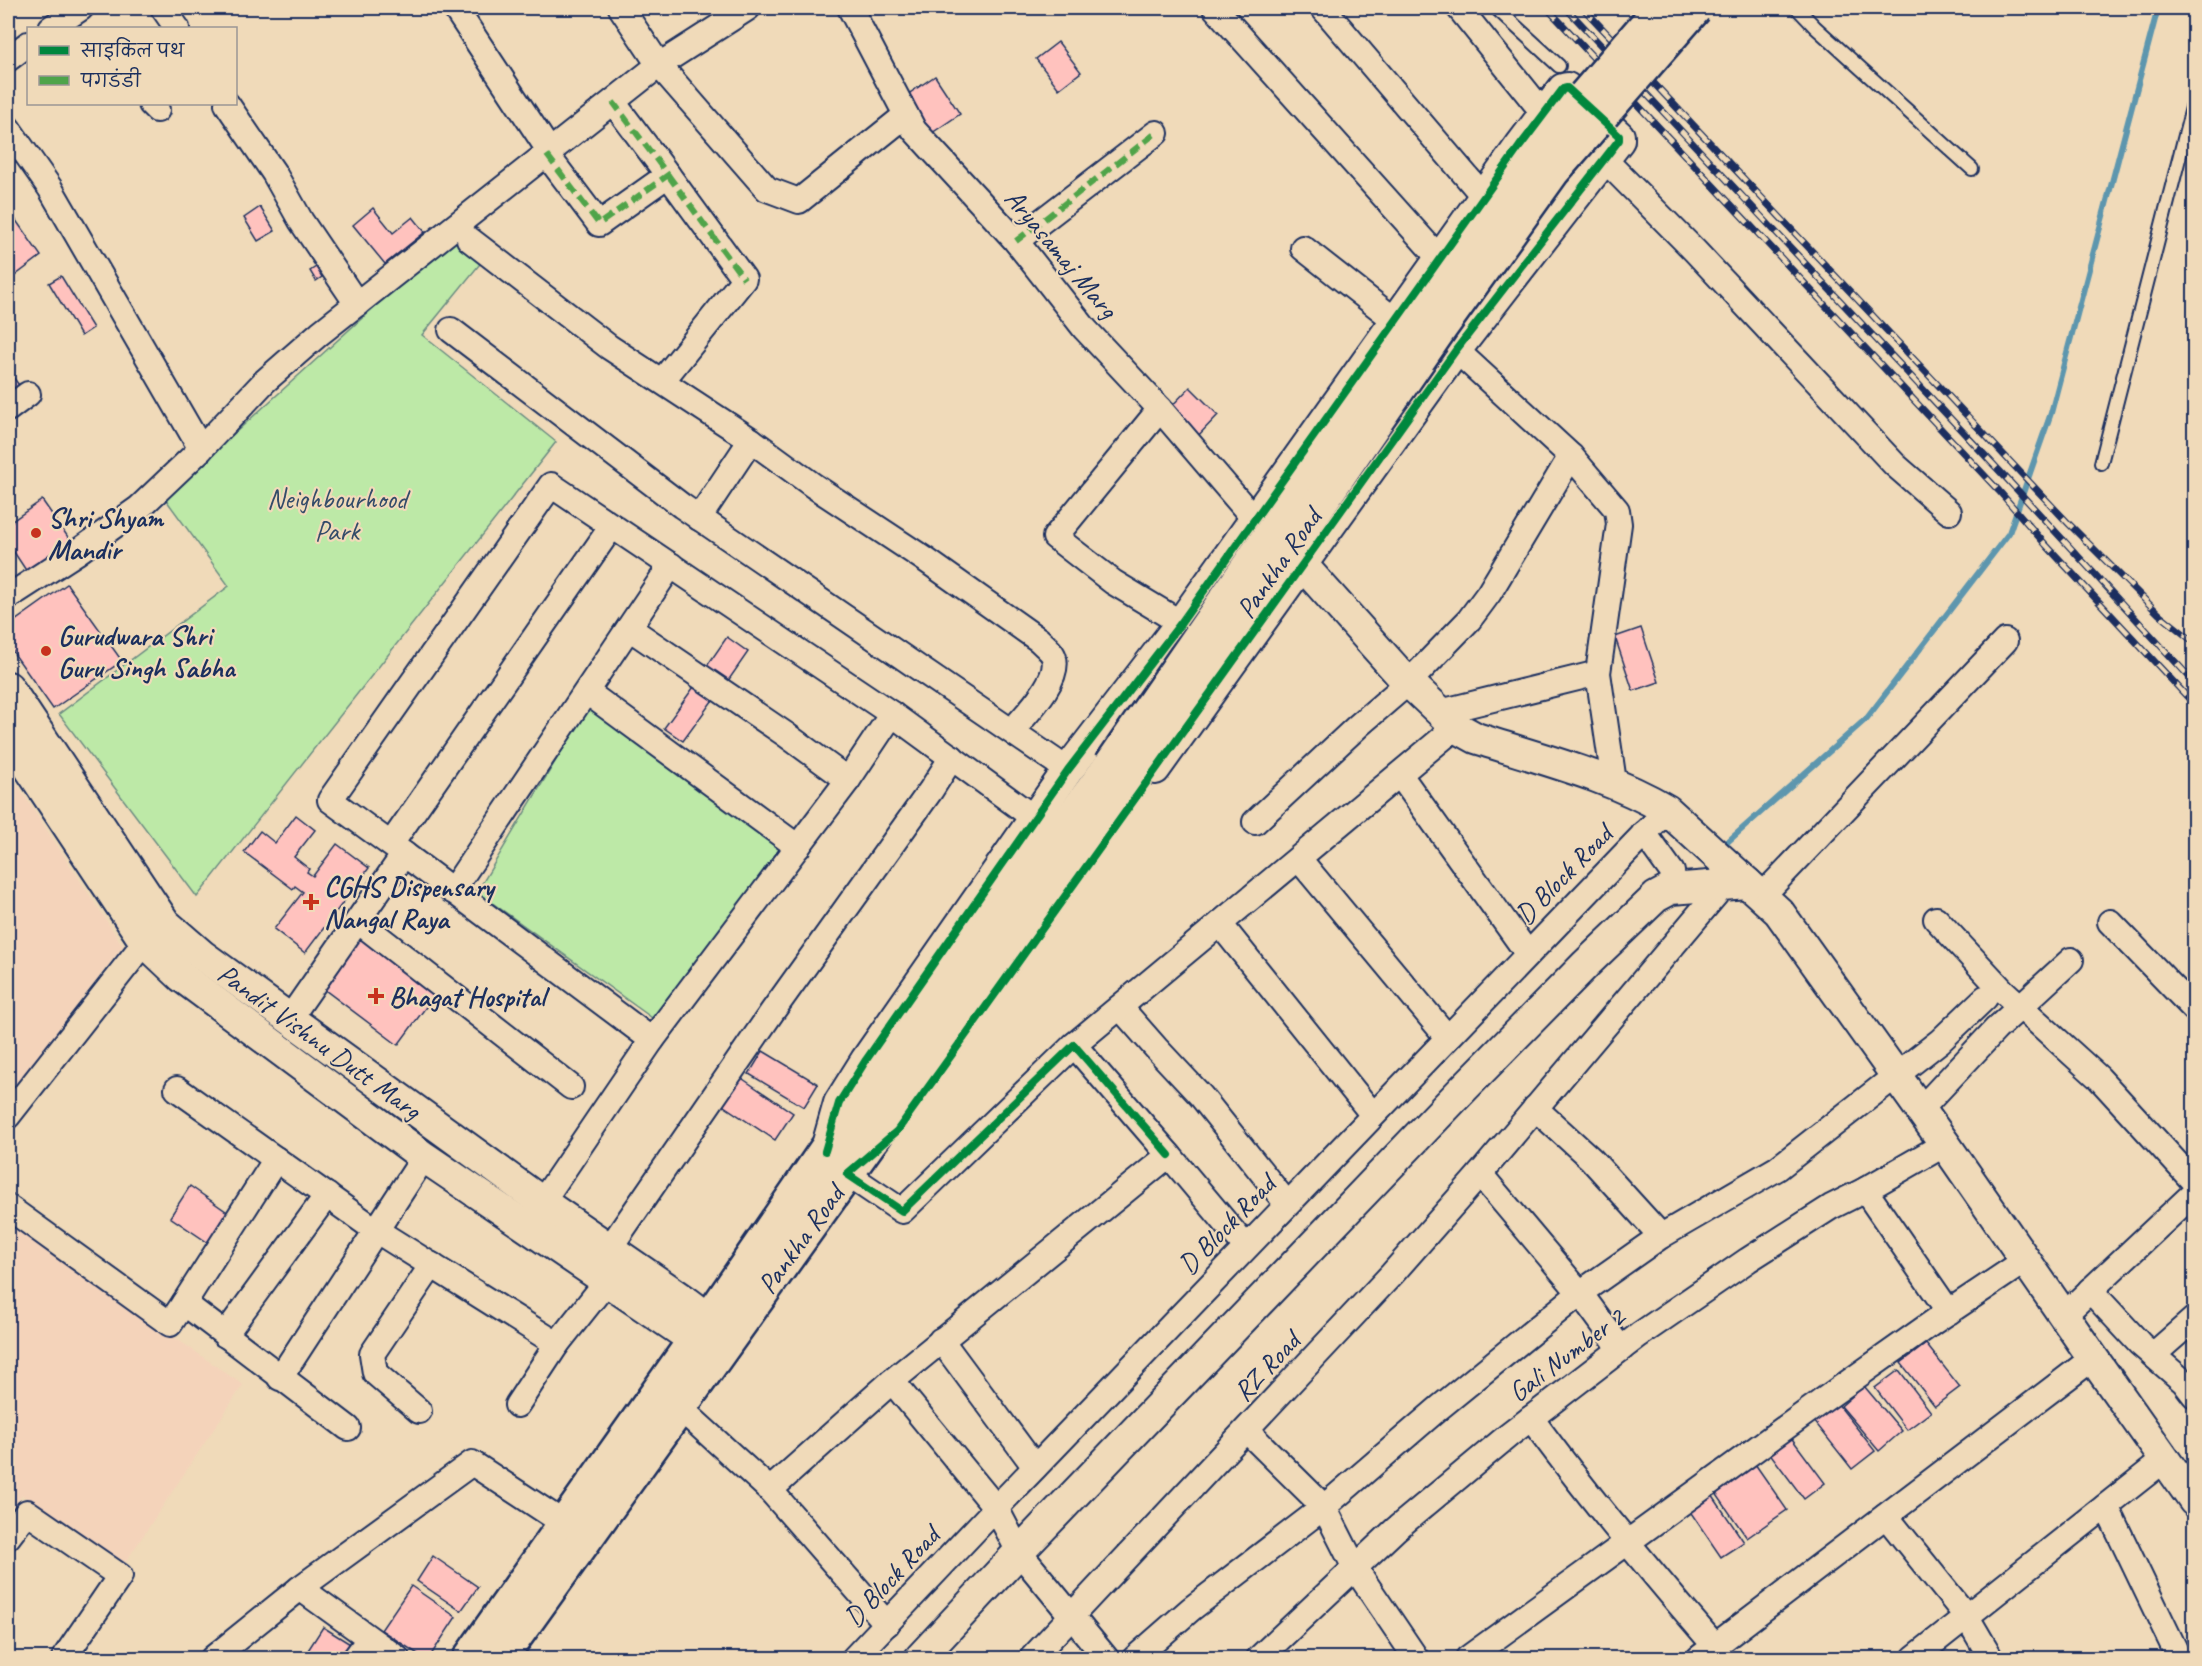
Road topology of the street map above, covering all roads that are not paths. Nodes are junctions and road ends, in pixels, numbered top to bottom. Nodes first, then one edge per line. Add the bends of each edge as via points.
1 (163, 8) edge
2 (455, 8) edge
3 (621, 8) edge
4 (748, 8) edge
5 (850, 8) edge
6 (1215, 8) edge
7 (1323, 8) edge
8 (1460, 8) edge
9 (1496, 8) edge
10 (1661, 8) edge
11 (1695, 8) edge
12 (1797, 8) edge
13 (75, 14) edge
14 (53, 27) edge
15 (176, 27) edge
16 (27, 45) edge
17 (8, 59) edge
18 (659, 65) junction
19 (1559, 66) dead end
20 (2194, 100) edge
21 (613, 102) junction
22 (228, 105) edge
23 (906, 115) junction
24 (1545, 115) junction
25 (8, 128) edge
26 (1156, 133) dead end
27 (548, 153) junction
28 (1604, 159) junction
29 (1972, 169) dead end
30 (668, 175) junction
31 (1484, 197) junction
32 (469, 239) dead end
33 (1016, 241) junction
34 (1303, 248) dead end
35 (1440, 259) junction
36 (357, 304) junction
37 (1396, 321) junction
38 (451, 330) dead end
39 (1456, 350) junction
40 (662, 381) junction
41 (28, 394) dead end
42 (8, 409) edge
43 (1160, 409) junction
44 (751, 440) junction
45 (201, 449) junction
46 (1571, 456) junction
47 (2101, 463) dead end
48 (1949, 512) dead end
49 (1257, 517) junction
50 (699, 518) junction
51 (612, 526) junction
52 (1302, 564) junction
53 (671, 565) junction
54 (8, 597) edge
55 (1181, 623) junction
56 (629, 628) junction
57 (2005, 641) dead end
58 (1598, 673) junction
59 (1409, 682) junction
60 (8, 687) edge
61 (587, 692) junction
62 (892, 714) junction
63 (1448, 720) junction
64 (1012, 731) junction
65 (8, 736) edge
66 (952, 757) junction
67 (1068, 770) junction
68 (1400, 775) junction
69 (1117, 777) junction
70 (848, 780) junction
71 (1614, 782) junction
72 (1667, 810) junction
73 (1035, 818) junction
74 (1255, 822) dead end
75 (1644, 833) junction
76 (798, 847) junction
77 (398, 849) junction
78 (1299, 860) junction
79 (1674, 888) junction
80 (1744, 888) junction
81 (452, 891) junction
82 (1936, 919) dead end
83 (358, 921) junction
84 (2110, 922) dead end
85 (1220, 924) junction
86 (155, 932) junction
87 (1528, 954) junction
88 (2071, 960) dead end
89 (1985, 998) dead end
90 (2020, 1006) junction
91 (1120, 1007) junction
92 (2194, 1010) edge
93 (290, 1018) junction
94 (1447, 1037) junction
95 (652, 1040) junction
96 (1074, 1045) junction
97 (1896, 1075) junction
98 (571, 1087) dead end
99 (177, 1089) dead end
100 (1536, 1108) junction
101 (1921, 1109) junction
102 (1373, 1115) junction
103 (8, 1116) edge
104 (1945, 1144) junction
105 (825, 1151) junction
106 (1169, 1155) junction
107 (424, 1157) junction
108 (276, 1159) junction
109 (847, 1174) junction
110 (1480, 1174) junction
111 (2194, 1182) edge
112 (1865, 1190) junction
113 (2194, 1193) edge
114 (327, 1195) junction
115 (542, 1202) junction
116 (1287, 1204) junction
117 (8, 1207) edge
118 (377, 1231) junction
119 (1661, 1236) junction
120 (1246, 1247) junction
121 (609, 1248) junction
122 (2026, 1260) junction
123 (432, 1265) junction
124 (607, 1281) junction
125 (2090, 1290) junction
126 (1580, 1293) junction
127 (184, 1303) junction
128 (1949, 1312) junction
129 (2064, 1315) junction
130 (2194, 1319) edge
131 (225, 1335) junction
132 (712, 1337) junction
133 (941, 1340) junction
134 (557, 1344) junction
135 (1621, 1349) junction
136 (2153, 1355) junction
137 (2093, 1358) junction
138 (280, 1378) junction
139 (892, 1381) junction
140 (2194, 1395) edge
141 (517, 1405) dead end
142 (679, 1407) junction
143 (419, 1411) dead end
144 (1532, 1418) junction
145 (348, 1428) dead end
146 (1246, 1431) junction
147 (2164, 1460) junction
148 (1035, 1467) junction
149 (770, 1490) junction
150 (2192, 1492) edge
151 (2106, 1506) junction
152 (1324, 1507) junction
153 (996, 1508) junction
154 (1886, 1516) junction
155 (565, 1524) junction
156 (8, 1537) edge
157 (1626, 1543) junction
158 (1019, 1552) junction
159 (1355, 1568) junction
160 (300, 1588) junction
161 (1070, 1616) junction
162 (1967, 1617) junction
163 (887, 1624) junction
164 (369, 1639) junction
165 (1707, 1652) edge
166 (64, 1659) edge
167 (213, 1659) edge
168 (355, 1659) edge
169 (397, 1659) edge
170 (470, 1659) edge
171 (500, 1659) edge
172 (854, 1659) edge
173 (920, 1659) edge
174 (1032, 1659) edge
175 (1106, 1659) edge
176 (1135, 1659) edge
177 (1259, 1659) edge
178 (1416, 1659) edge
179 (1468, 1659) edge
180 (1914, 1659) edge
181 (1991, 1659) edge
182 (2179, 1659) edge

1 - 15 street
2 - 27 street
3 - 18 street
4 - 18 street
5 - 23 street, Aryasamaj Marg
6 - 35 street
7 - 31 street
8 - 24 street
9 - 19 lane
10 - 69 main road, Pankha Road, bridge via 1532,157
11 - 69 main road, Pankha Road, bridge via 1553,171
12 - 29 lane
13 - 14 street
16 - 17 street
18 - 21 street
18 - 23 street via 767,189 799,201
20 - 47 lane
21 - 27 street
21 - 30 street
22 - 36 street
23 - 33 street, Aryasamaj Marg via 914,130
24 - 28 street via 1567,88 1619,136
24 - 31 street
25 - 45 street via 50,188
26 - 33 street
27 - 30 street via 599,224
27 - 36 street
28 - 39 street
28 - 48 street via 1895,465
30 - 40 street via 744,279
31 - 35 street
32 - 40 street via 609,347
33 - 43 street, Aryasamaj Marg via 1085,329
34 - 37 street
35 - 37 street
36 - 45 street via 265,381
37 - 49 street
38 - 50 street
39 - 46 street
39 - 52 street
40 - 44 street
41 - 42 street
43 - 49 street, Aryasamaj Marg
43 - 55 street via 1055,537 1113,582
44 - 50 street
44 - 64 street via 1039,640 1054,656 1055,671 1045,689
45 - 54 street via 139,508
46 - 58 street via 1617,510
46 - 59 street via 1489,593 1469,620
49 - 52 street
49 - 55 street
50 - 64 street
51 - 53 street
51 - 77 street
51 - 77 street via 551,485 330,800
52 - 59 street
52 - 109 street via 897,1131
53 - 56 street
53 - 62 street
55 - 67 street
56 - 61 street
56 - 70 street
57 - 80 street, RZ Road
58 - 63 street
58 - 71 street
59 - 63 street
59 - 74 street
60 - 86 street, Pandit Vishnu Dutt Marg
61 - 76 street
61 - 81 street
62 - 66 street
62 - 70 street
63 - 68 street
63 - 71 street via 1476,738
64 - 67 street
65 - 86 street, Pandit Vishnu Dutt Marg
66 - 73 street
66 - 121 street
67 - 73 street
68 - 78 street
68 - 87 street
69 - 105 main road, Pankha Road
69 - 109 main road, Pankha Road
70 - 76 street
71 - 72 street
72 - 75 street, D Block Road
72 - 80 street
73 - 105 street via 866,1060 839,1103
75 - 79 street via 1672,872
75 - 87 street, D Block Road
76 - 95 street
77 - 81 street
77 - 83 street
78 - 85 street
78 - 94 street
79 - 80 street
79 - 158 street via 1656,897 1586,963
80 - 97 street via 1779,912
80 - 100 street, RZ Road
81 - 95 street
82 - 90 street
83 - 93 street
83 - 98 street
84 - 92 street
85 - 91 street
85 - 102 street
86 - 93 street, Pandit Vishnu Dutt Marg via 203,956
86 - 103 street
86 - 107 street, Pandit Vishnu Dutt Marg via 182,977
87 - 94 street, D Block Road
88 - 90 street
89 - 97 street via 1940,1041
90 - 101 street
90 - 111 street via 2099,1078
91 - 96 street
91 - 116 street via 1201,1096
93 - 115 street, Pandit Vishnu Dutt Marg
94 - 102 street, D Block Road
95 - 115 street
96 - 106 street
96 - 109 street via 902,1211
97 - 101 street
97 - 119 street via 1778,1168
99 - 108 street
100 - 110 street, RZ Road
100 - 119 street via 1591,1160
101 - 104 street
102 - 116 street, D Block Road
104 - 112 street, Gali Number 2
104 - 122 street
105 - 132 main road, Pankha Road
106 - 120 street
106 - 133 street
107 - 118 street
107 - 124 street, Pandit Vishnu Dutt Marg
108 - 114 street
108 - 127 street
109 - 132 main road, Pankha Road
110 - 126 street
110 - 146 street, RZ Road
112 - 128 street
112 - 135 street, Gali Number 2 via 1765,1249
113 - 125 street
114 - 118 street
114 - 131 street
115 - 121 street, Pandit Vishnu Dutt Marg
116 - 120 street, D Block Road
117 - 127 street via 170,1324
118 - 123 street
118 - 138 street
119 - 126 street
120 - 148 street, D Block Road
121 - 132 street, Pandit Vishnu Dutt Marg via 687,1302
122 - 128 street
122 - 129 street
123 - 134 street
123 - 143 street via 372,1354 375,1373
124 - 132 street, Pandit Vishnu Dutt Marg
124 - 134 street
125 - 129 street
125 - 136 street
126 - 135 street
126 - 152 street
127 - 131 street
128 - 157 street
129 - 137 street
130 - 136 street
131 - 138 street
132 - 142 main road, Pankha Road
132 - 155 main road, Pankha Road
133 - 139 street
133 - 148 street
134 - 141 street
135 - 144 street, Gali Number 2
136 - 140 street
137 - 147 street
137 - 154 street
138 - 145 street
139 - 149 street
139 - 153 street
142 - 149 street
142 - 171 main road, Pankha Road
144 - 157 street
144 - 159 street, Gali Number 2 via 1396,1528
146 - 152 street
146 - 161 street, RZ Road
147 - 150 street
147 - 151 street
148 - 153 street, D Block Road
149 - 163 street
151 - 162 street
151 - 182 street
152 - 159 street
152 - 176 street via 1191,1609
153 - 158 street
153 - 163 street, D Block Road
154 - 162 street
154 - 165 street
155 - 160 street via 472,1462
155 - 170 main road, Pankha Road
156 - 166 street via 27,1512 120,1576
157 - 165 street
157 - 179 street
158 - 161 street
158 - 173 street
159 - 177 street, Gali Number 2
159 - 178 street
160 - 164 street
160 - 167 street
161 - 174 street, RZ Road
161 - 175 street
162 - 180 street
162 - 181 street
163 - 172 street, D Block Road
164 - 168 street
164 - 169 street

